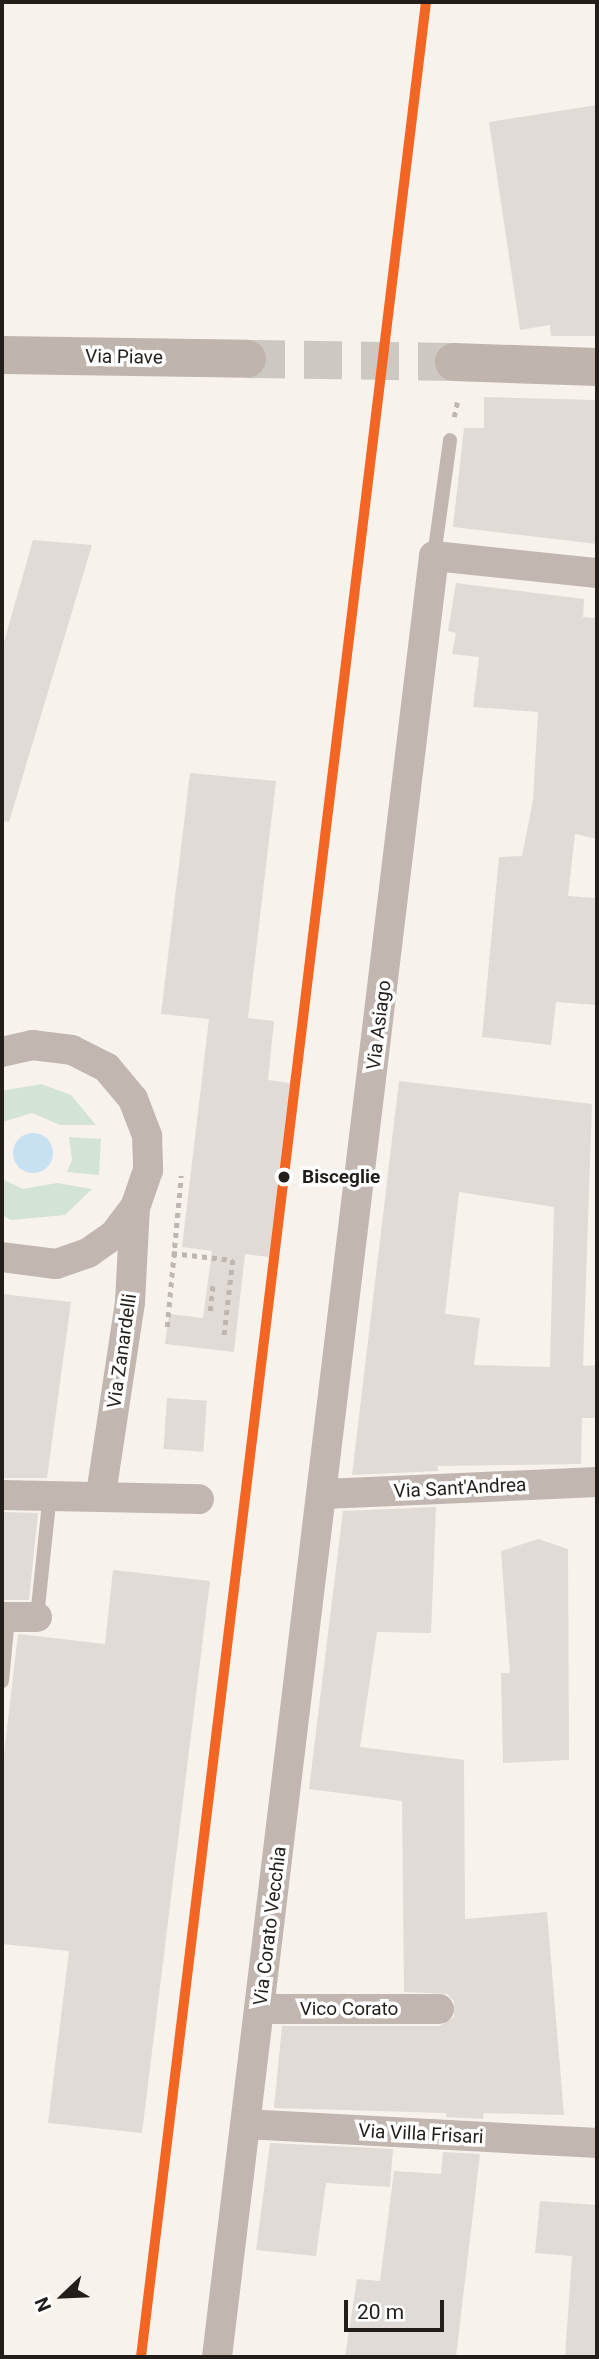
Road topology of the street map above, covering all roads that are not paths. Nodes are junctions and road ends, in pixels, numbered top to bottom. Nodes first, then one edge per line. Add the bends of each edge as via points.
1 (2, 355) edge
2 (247, 359) tunnel mouth
3 (460, 363) tunnel mouth
4 (597, 367) edge
5 (450, 440) road end
6 (434, 556) junction
7 (597, 573) edge
8 (2, 1052) edge
9 (135, 1207) junction
10 (2, 1257) edge
11 (597, 1482) edge
12 (50, 1494) junction
13 (101, 1494) junction
14 (324, 1494) junction
15 (2, 1495) edge
16 (199, 1499) dead end
17 (15, 1617) edge
18 (2, 1681) edge
19 (260, 2009) junction
20 (439, 2009) dead end
21 (246, 2124) junction
22 (585, 2142) edge
23 (217, 2357) edge

1 - 2 street, Via Piave
3 - 4 street
5 - 6 lane
6 - 7 street
6 - 14 street, Via Asiago
8 - 9 street via 32,1045 72,1050 107,1069 133,1099 147,1136 148,1170
9 - 10 street via 116,1234 88,1253 56,1264
9 - 13 street, Via Zanardelli via 130,1303
11 - 14 street, Via Sant'Andrea
12 - 13 street
12 - 15 street
12 - 17 lane
13 - 16 street
14 - 19 street, Via Corato Vecchia
17 - 18 lane
19 - 20 street, Vico Corato
19 - 21 street, Via Corato Vecchia
21 - 22 street, Via Villa Frisari
21 - 23 street, Via Corato Vecchia

